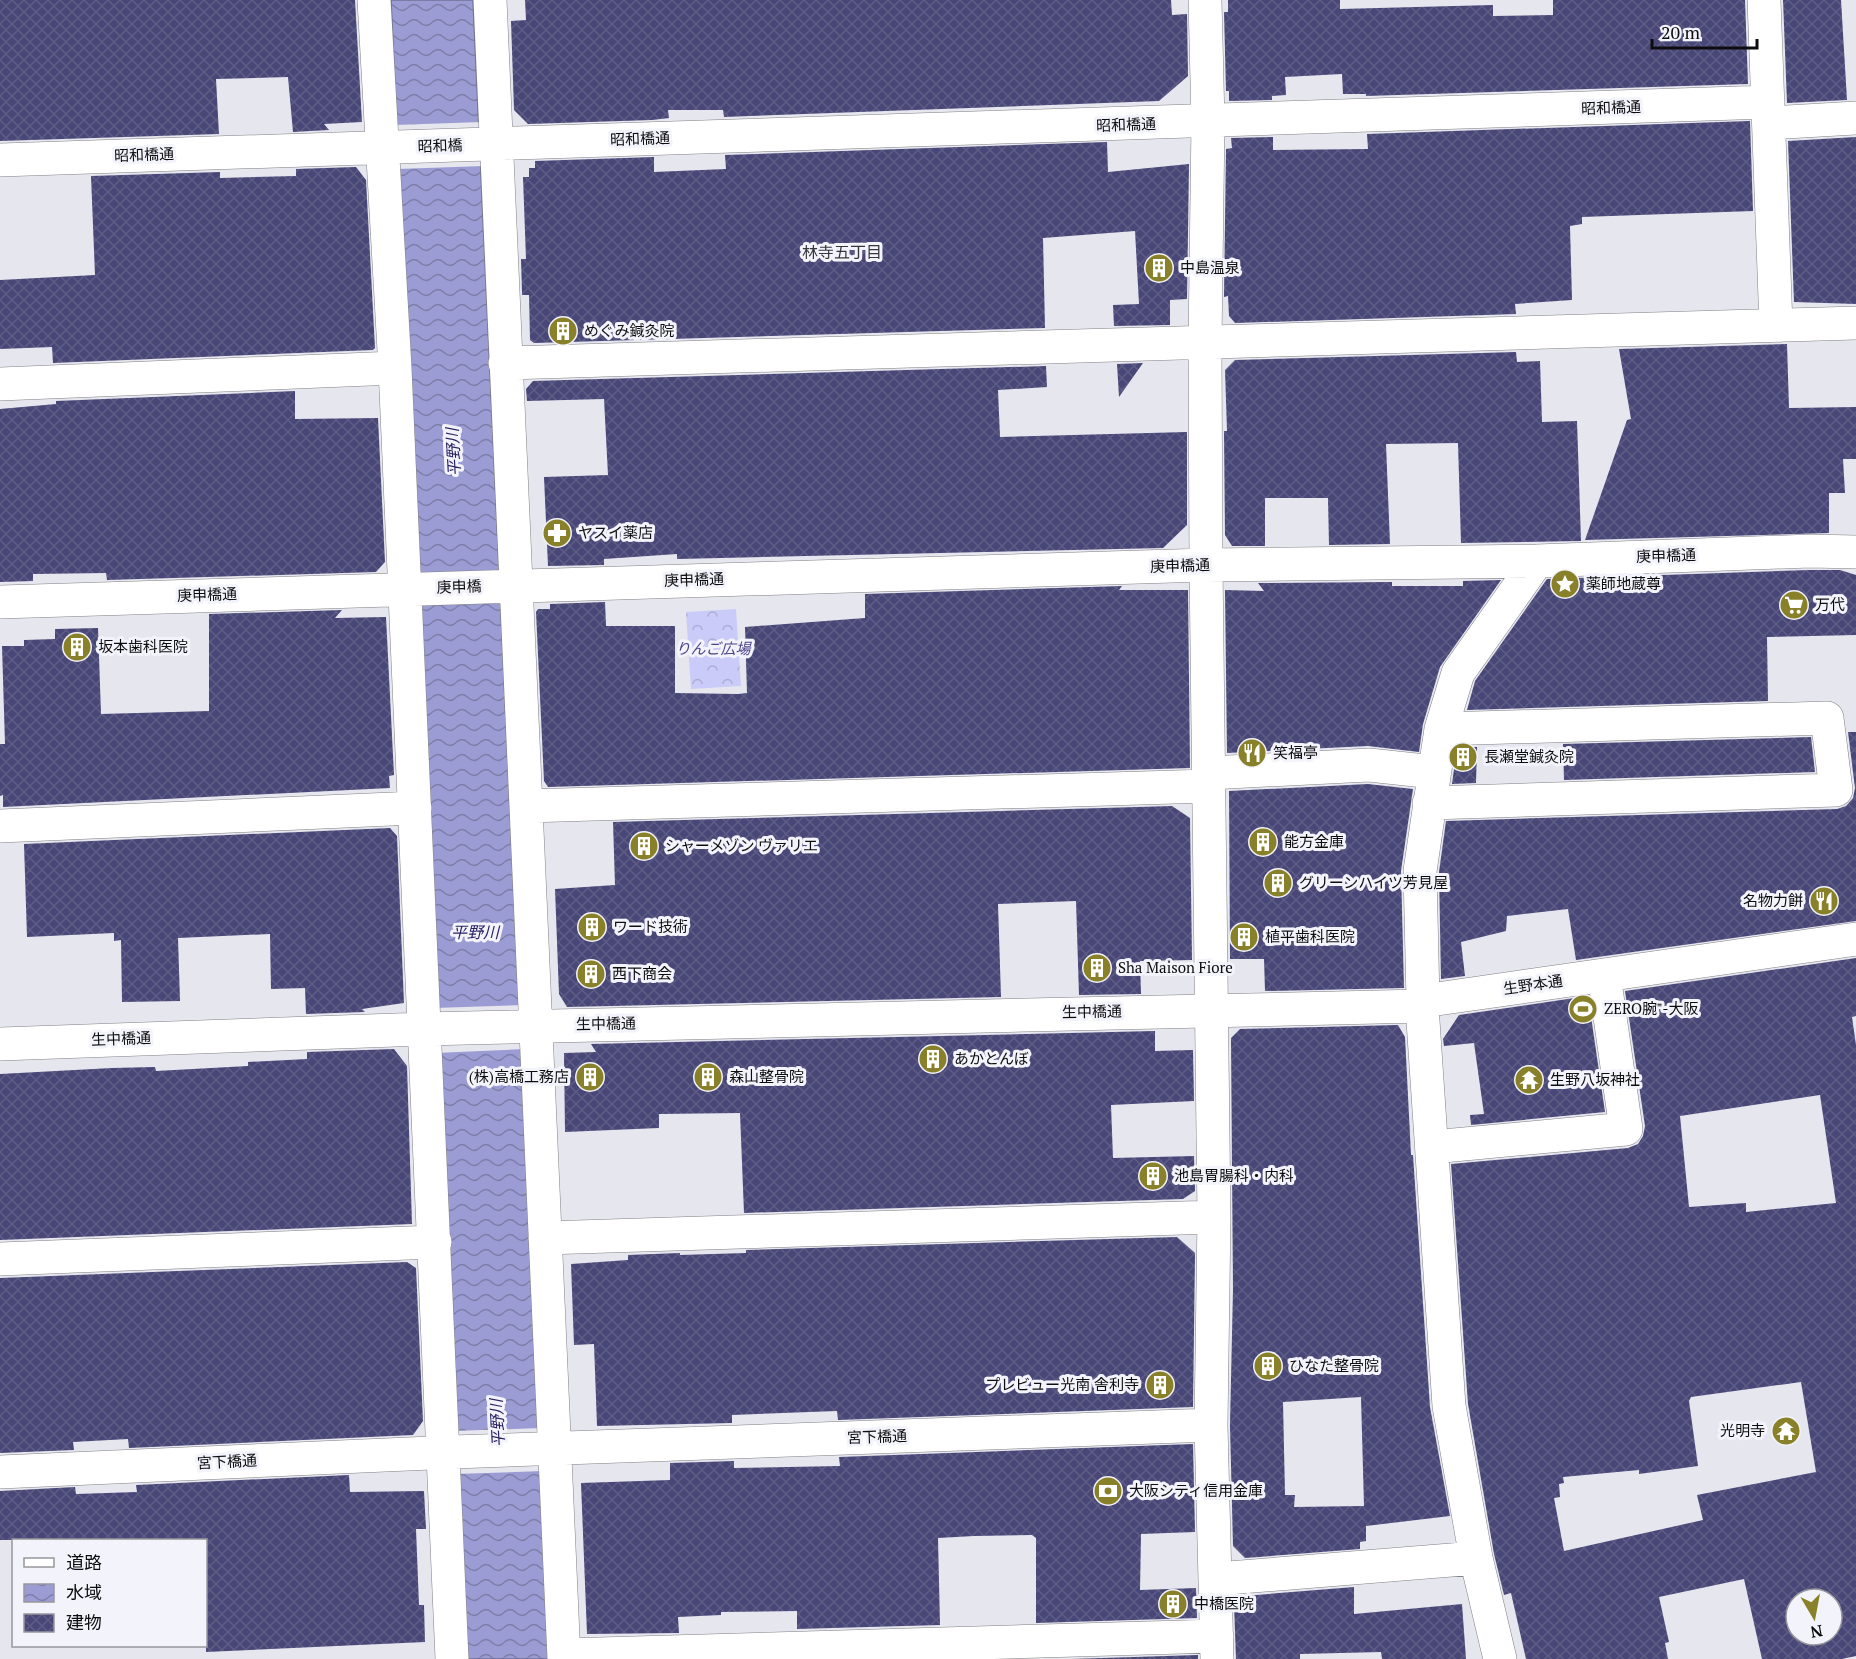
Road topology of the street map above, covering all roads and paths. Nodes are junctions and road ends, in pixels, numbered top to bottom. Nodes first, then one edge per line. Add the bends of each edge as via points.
1 (374, 0) edge
2 (490, 0) edge
3 (1205, 0) edge
4 (1764, 0) edge
5 (1768, 113) junction
6 (1856, 118) edge
7 (1208, 122) junction
8 (490, 144) junction
9 (390, 147) junction
10 (0, 160) edge
11 (1856, 323) edge
12 (1776, 326) junction
13 (1205, 343) junction
14 (505, 363) junction
15 (395, 368) junction
16 (0, 384) edge
17 (1856, 552) edge
18 (1537, 561) junction
19 (1206, 565) junction
20 (510, 585) junction
21 (410, 588) junction
22 (0, 602) edge
23 (1440, 729) junction
24 (1843, 752) edge
25 (1434, 772) junction
26 (1209, 779) junction
27 (1429, 803) junction
28 (527, 806) junction
29 (415, 808) junction
30 (0, 826) edge
31 (1856, 939) edge
32 (1604, 975) junction
33 (1423, 1003) junction
34 (1213, 1009) junction
35 (529, 1027) junction
36 (429, 1030) junction
37 (0, 1044) edge
38 (1432, 1147) junction
39 (1214, 1217) junction
40 (545, 1238) junction
41 (435, 1242) junction
42 (0, 1259) edge
43 (1211, 1425) junction
44 (549, 1449) junction
45 (449, 1452) junction
46 (0, 1472) edge
47 (1476, 1558) junction
48 (1216, 1579) junction
49 (1217, 1647) edge
50 (564, 1657) edge
51 (452, 1659) edge
52 (1500, 1659) edge

1 - 9 street
2 - 8 street
3 - 7 street
4 - 5 street
5 - 6 street, 昭和橋通
5 - 7 street, 昭和橋通
5 - 12 street
7 - 8 street, 昭和橋通
7 - 13 street
8 - 9 street, 昭和橋
8 - 14 street
9 - 10 street, 昭和橋通
9 - 15 street
11 - 12 street
12 - 13 street
13 - 14 street
13 - 19 street
14 - 20 street
15 - 16 street
15 - 21 street
17 - 18 street, 庚申橋通
18 - 19 street, 庚申橋通
18 - 23 street via 1458,673
19 - 20 street, 庚申橋通
19 - 26 street
20 - 21 street, 庚申橋
20 - 28 street
21 - 22 street, 庚申橋通
21 - 29 street
23 - 24 street via 1827,718
23 - 25 street
24 - 27 street via 1836,790
25 - 26 street via 1369,765
25 - 27 street
26 - 28 street
26 - 34 street
27 - 33 street via 1420,871
28 - 35 street
29 - 30 street
29 - 36 street
31 - 32 street, 生野本通
32 - 33 street, 生野本通
32 - 38 street via 1626,1129
33 - 34 street, 生野本通
33 - 38 street
34 - 35 street, 生中橋通
34 - 39 street
35 - 36 street, 生中橋通
35 - 40 street
36 - 37 street, 生中橋通
36 - 41 street
38 - 47 street via 1449,1406
39 - 40 street
39 - 43 street
40 - 44 street
41 - 42 street
41 - 45 street
43 - 44 street, 宮下橋通
43 - 48 street
44 - 45 street, 宮下橋通
44 - 50 street
45 - 46 street, 宮下橋通
45 - 51 street
47 - 48 street
47 - 52 street
48 - 49 street
49 - 50 street

